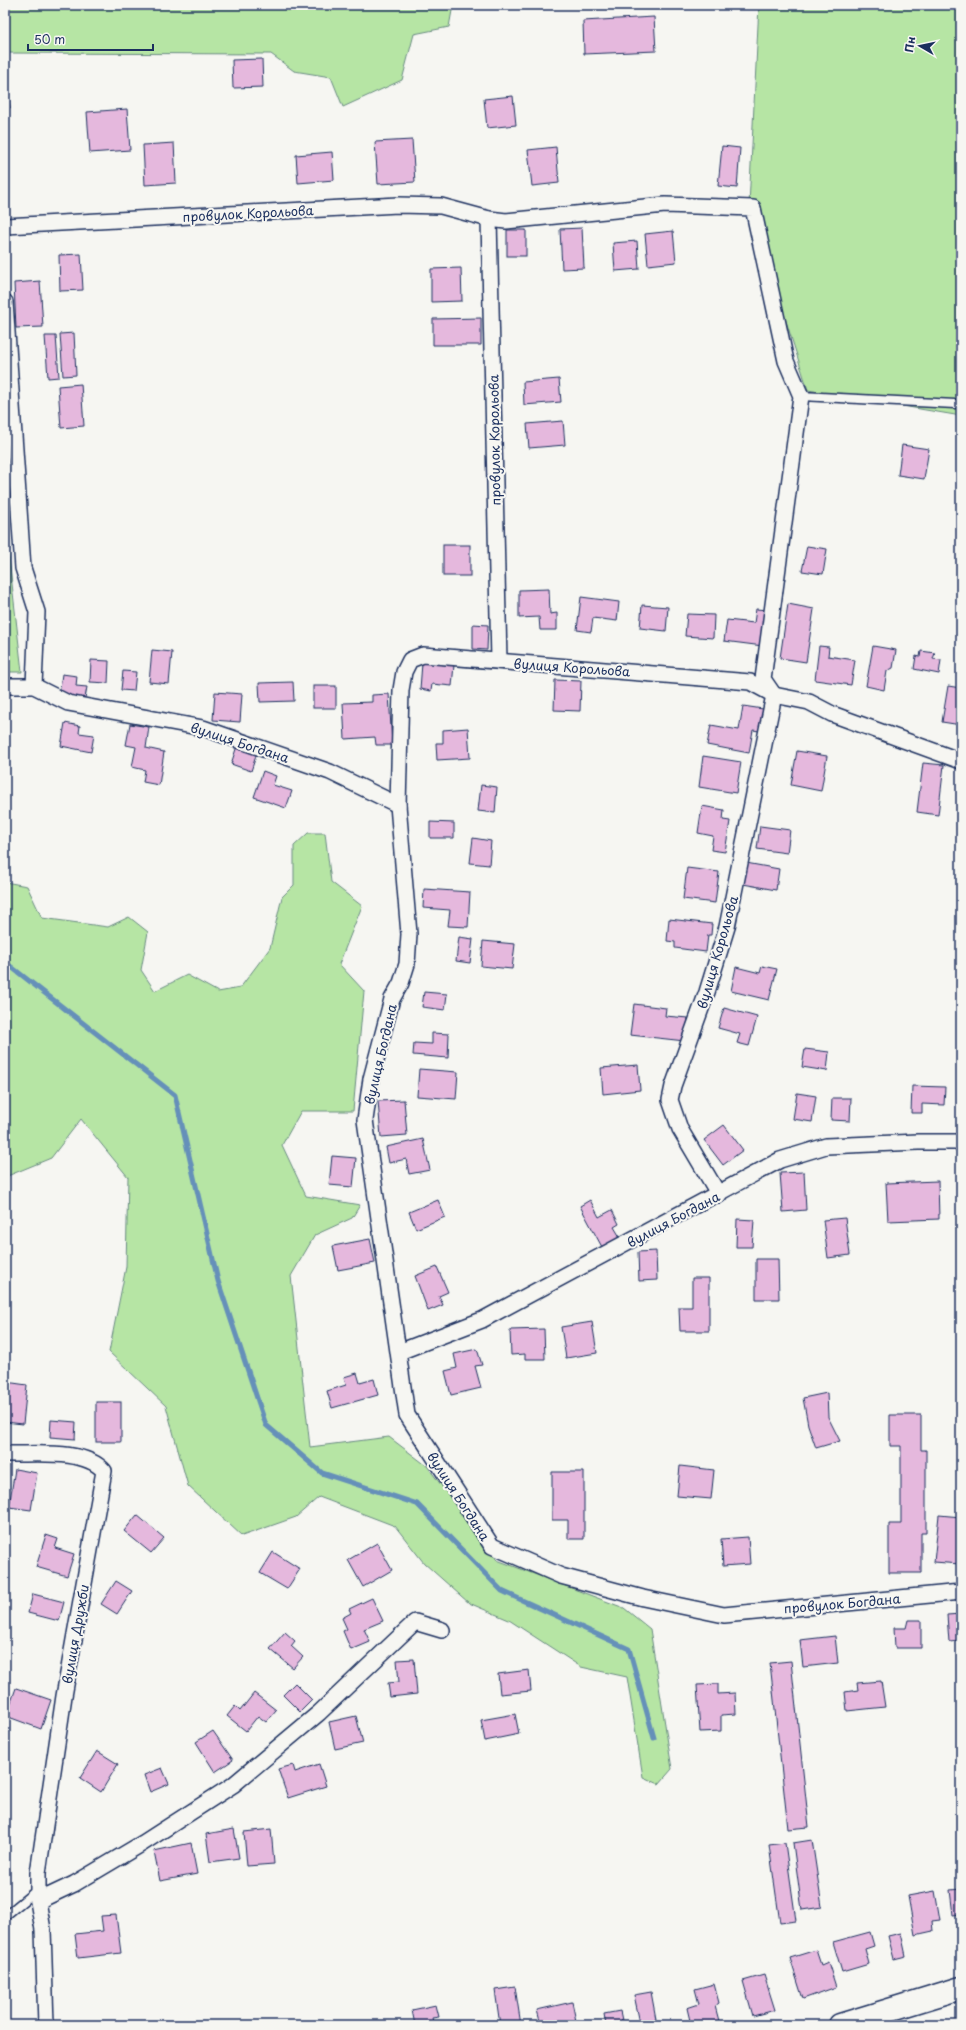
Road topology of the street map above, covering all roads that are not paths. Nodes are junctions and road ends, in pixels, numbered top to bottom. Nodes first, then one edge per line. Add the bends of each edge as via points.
1 (489, 219) junction
2 (5, 227) edge
3 (5, 302) edge
4 (802, 396) junction
5 (955, 404) dead end
6 (438, 658) joint
7 (499, 661) junction
8 (5, 686) edge
9 (34, 686) junction
10 (774, 695) junction
11 (961, 761) edge
12 (398, 805) junction
13 (961, 1142) edge
14 (719, 1195) junction
15 (399, 1352) junction
16 (5, 1454) edge
17 (961, 1592) edge
18 (724, 1615) joint
19 (442, 1630) dead end
20 (38, 1895) junction
21 (5, 1916) edge
22 (961, 1988) edge
23 (46, 2025) edge
24 (840, 2025) edge

1 - 2 street, провулок Корольова via 441,206 398,205
1 - 4 street, провулок Корольова via 506,221 665,204 753,208 786,361
1 - 7 street, провулок Корольова
3 - 9 street via 23,568 37,612
4 - 5 lane
4 - 10 street via 763,679
6 - 7 street, вулиця Корольова
6 - 12 street, вулиця Богдана via 423,655 410,660 404,672 401,690
7 - 10 street, вулиця Корольова via 731,679 750,682
8 - 9 street, вулиця Богдана
9 - 12 street, вулиця Богдана via 68,702 203,728 330,772
10 - 11 street, вулиця Корольова via 810,702 832,714
10 - 14 street, вулиця Корольова via 727,927 670,1100 680,1129
12 - 15 street, вулиця Богдана via 409,934 407,964 392,999 371,1079 365,1120
13 - 14 street, вулиця Богдана via 826,1146 780,1160
14 - 15 street, вулиця Богдана via 482,1320
15 - 18 street, вулиця Богдана via 407,1414 492,1546 561,1576 643,1598
16 - 20 street, вулиця Дружби via 73,1455 97,1463 104,1471 64,1696 38,1873
17 - 18 street, провулок Богдана
19 - 20 street via 415,1622 319,1713 233,1785 74,1884
20 - 21 lane
20 - 23 street, вулиця Дружби via 43,1930
22 - 24 main road

